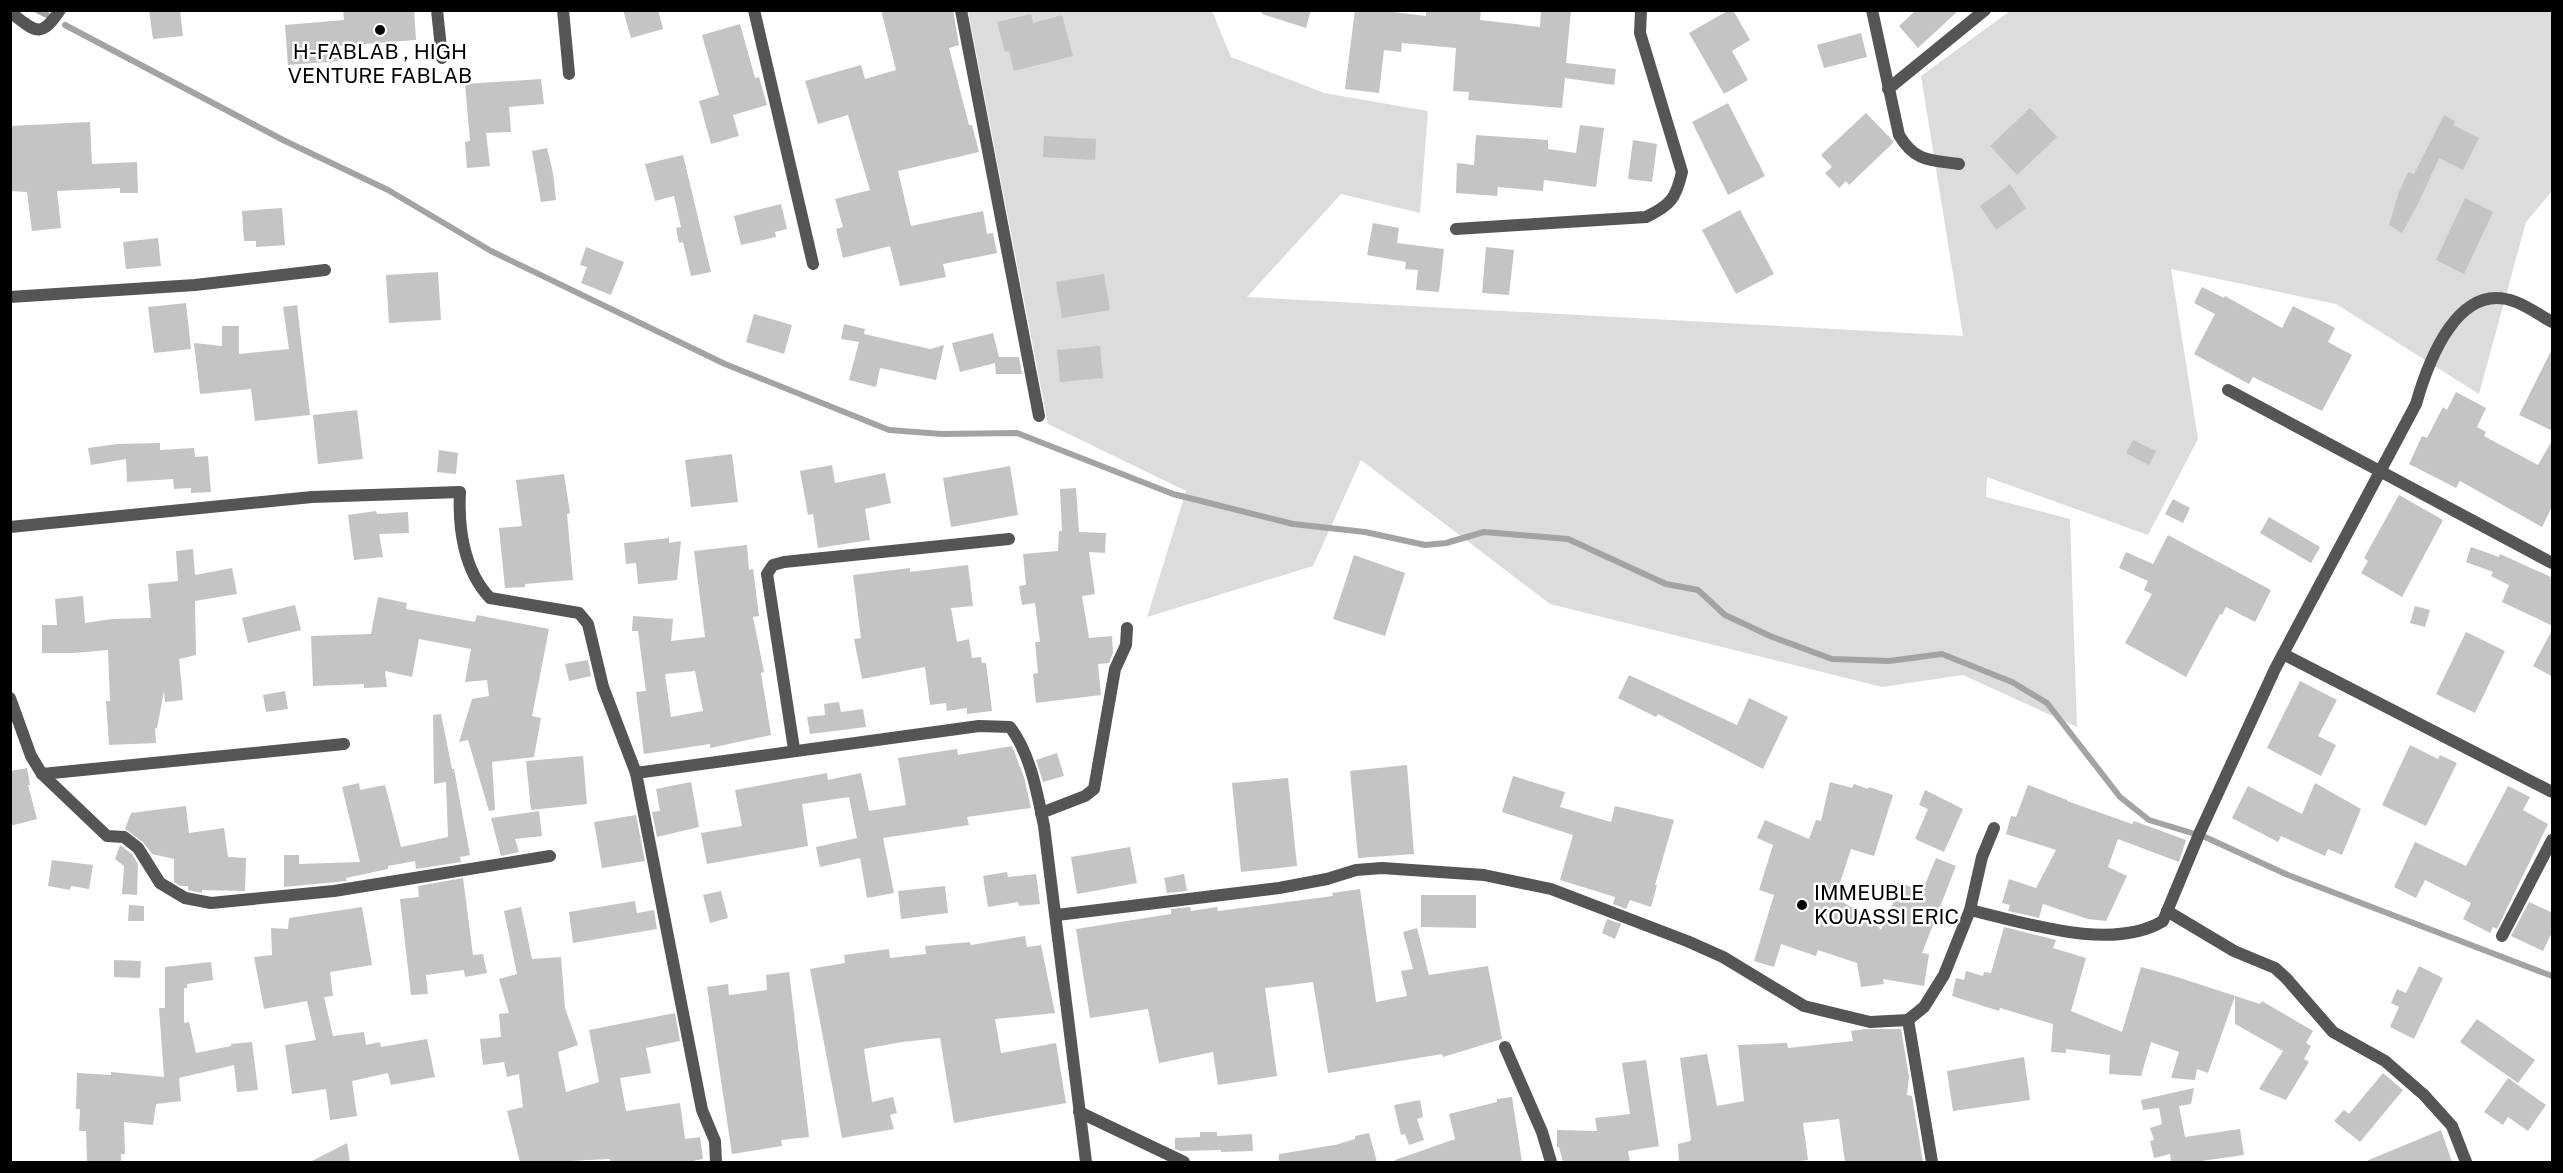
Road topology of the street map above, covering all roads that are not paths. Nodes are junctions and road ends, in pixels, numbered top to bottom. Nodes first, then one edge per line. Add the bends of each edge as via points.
1 (60, 10) edge
2 (437, 10) edge
3 (563, 10) edge
4 (754, 10) edge
5 (961, 10) edge
6 (1641, 10) edge
7 (1872, 10) edge
8 (1985, 10) edge
9 (10, 12) edge
10 (442, 58) dead end
11 (568, 74) dead end
12 (1888, 89) junction
13 (1959, 164) dead end
14 (1456, 229) dead end
15 (813, 264) dead end
16 (325, 270) dead end
17 (10, 297) edge
18 (2553, 322) edge
19 (2228, 390) dead end
20 (1039, 416) dead end
21 (2380, 472) junction
22 (10, 526) edge
23 (1009, 538) dead end
24 (2553, 562) edge
25 (1127, 628) dead end
26 (2283, 654) junction
27 (10, 698) edge
28 (344, 744) dead end
29 (794, 749) junction
30 (636, 773) junction
31 (42, 774) junction
32 (2553, 792) edge
33 (1041, 813) junction
34 (1994, 828) dead end
35 (2553, 840) edge
36 (550, 856) dead end
37 (1970, 910) junction
38 (2167, 911) junction
39 (1057, 915) junction
40 (2502, 936) dead end
41 (1908, 1020) junction
42 (1505, 1047) dead end
43 (1079, 1112) junction
44 (716, 1162) edge
45 (1086, 1162) edge
46 (1184, 1162) edge
47 (1551, 1162) edge
48 (1932, 1162) edge
49 (2466, 1162) edge

1 - 9 street via 39,31
2 - 10 street
3 - 11 street
4 - 15 street
5 - 20 street
6 - 14 street via 1640,33 1682,172 1677,194 1664,208 1646,217
7 - 12 street
8 - 12 street
12 - 13 street via 1899,135 1908,150 1924,160
16 - 17 street via 195,285
18 - 21 street via 2516,302 2497,299 2478,302 2457,316 2446,330 2416,404
19 - 21 street
21 - 24 street
21 - 26 street
22 - 30 street via 312,497 460,492 460,518 470,568 490,598 579,613 588,624 603,687
23 - 29 street via 772,565 767,574
25 - 33 street via 1126,645 1115,669 1094,789
26 - 32 street
26 - 38 street
27 - 31 street via 31,756
28 - 31 street
29 - 30 street
29 - 33 street via 979,726 1010,726 1026,758
30 - 44 street via 702,1110 714,1141
31 - 36 street via 107,836 124,837 138,848 160,883 185,898 211,903 334,891
33 - 39 street
34 - 37 street via 1982,857
35 - 40 street
37 - 38 street via 2094,934 2135,933 2151,928 2163,921
37 - 41 street via 1944,975 1924,1007
38 - 49 street via 2234,951 2275,968 2333,1032 2385,1061 2424,1095 2452,1126
39 - 41 street via 1279,888 1356,870 1410,869 1484,875 1551,890 1687,940 1804,1006 1870,1022
39 - 43 street
41 - 48 street
42 - 47 street via 1542,1131
43 - 45 street
43 - 46 street

